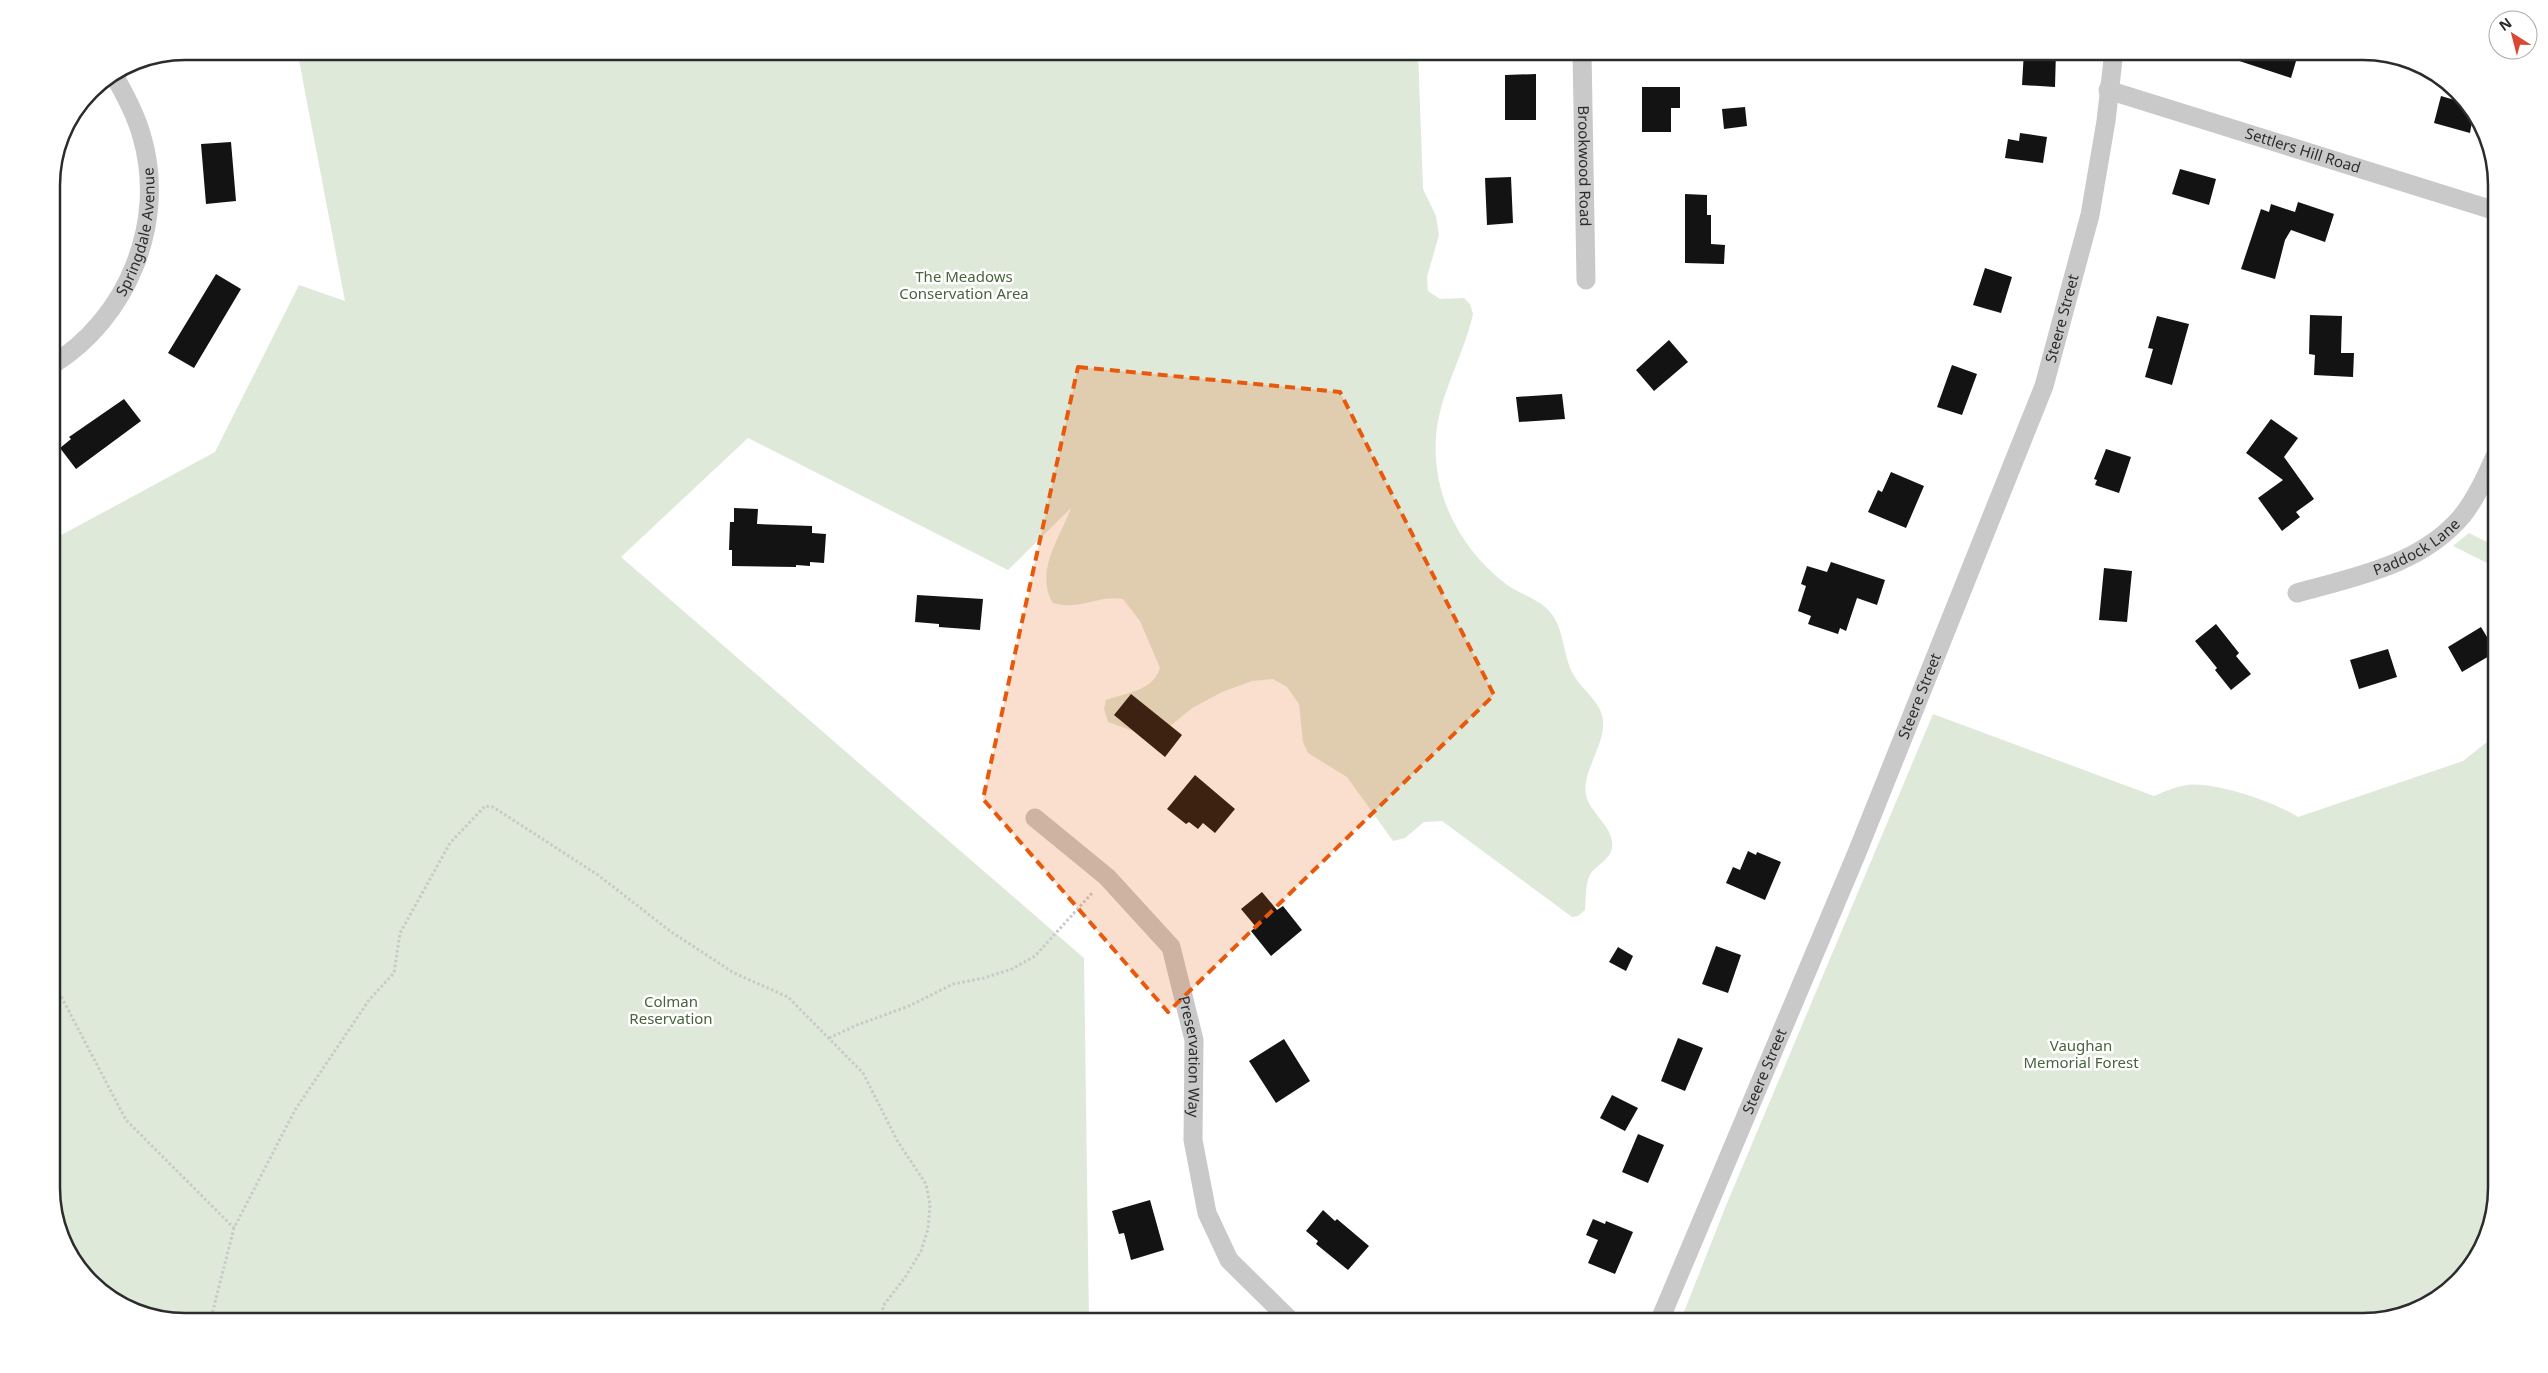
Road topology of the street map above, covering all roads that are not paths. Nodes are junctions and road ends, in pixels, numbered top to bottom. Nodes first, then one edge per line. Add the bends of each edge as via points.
1 (1582, 60) edge
2 (2113, 60) edge
3 (117, 81) edge
4 (2108, 90) junction
5 (2488, 209) edge
6 (1586, 280) dead end
7 (60, 358) edge
8 (2488, 470) edge
9 (2296, 593) dead end
10 (1035, 818) dead end
11 (1283, 1313) edge
12 (1663, 1313) edge

1 - 6 street, Brookwood Road
2 - 4 street, Steere Street
3 - 7 street, Springdale Avenue via 142,138 150,182 146,228 132,271 110,311 79,345
4 - 5 street, Settlers Hill Road
4 - 12 street, Steere Street via 2090,215 2044,386 1856,855
8 - 9 street, Paddock Lane via 2462,516 2435,540 2374,572
10 - 11 street, Preservation Way via 1107,877 1171,947 1194,1040 1194,1140 1207,1213 1229,1260

